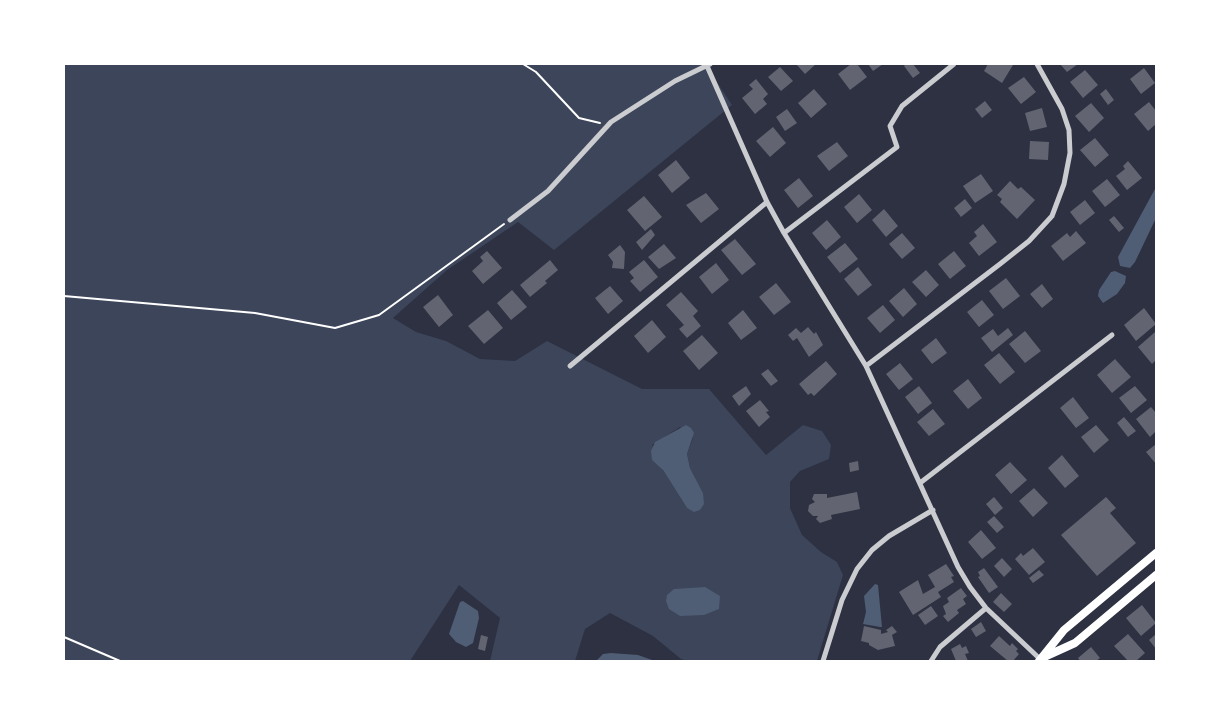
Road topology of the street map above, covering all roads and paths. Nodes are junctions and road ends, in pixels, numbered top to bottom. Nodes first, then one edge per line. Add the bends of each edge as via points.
1 (523, 64) edge
2 (954, 64) edge
3 (1037, 64) edge
4 (708, 65) edge
5 (611, 122) junction
6 (767, 202) junction
7 (510, 220) joint
8 (784, 233) junction
9 (64, 296) edge
10 (1112, 334) dead end
11 (570, 366) dead end
12 (866, 366) junction
13 (920, 483) junction
14 (933, 510) junction
15 (1156, 553) edge
16 (1156, 575) edge
17 (986, 608) junction
18 (64, 637) edge
19 (1040, 660) edge
20 (120, 661) edge
21 (823, 661) edge
22 (931, 661) edge

1 - 5 path via 536,72 578,118
2 - 8 street via 902,106 890,126 898,147
3 - 12 street via 1062,109 1069,130 1069,161 1052,216 1008,258
4 - 5 street via 629,108
4 - 6 street
5 - 7 street via 548,191
6 - 8 street
6 - 11 street
7 - 9 path via 379,315 335,328 255,313
8 - 12 street
10 - 13 street
12 - 13 street
13 - 14 street
14 - 17 street via 958,567
14 - 21 street via 889,536 857,569 842,600
15 - 19 main road via 1064,630
16 - 19 main road via 1075,643
17 - 19 street
17 - 22 street via 940,648
18 - 20 path

